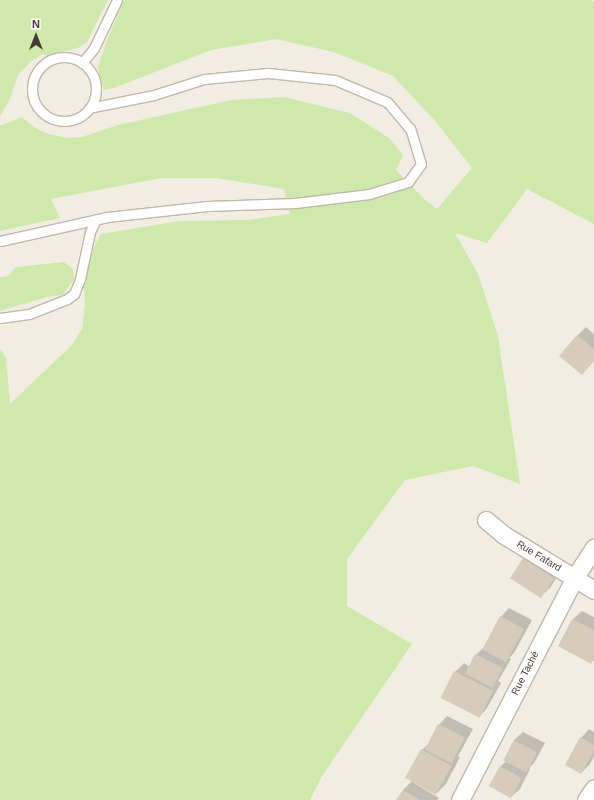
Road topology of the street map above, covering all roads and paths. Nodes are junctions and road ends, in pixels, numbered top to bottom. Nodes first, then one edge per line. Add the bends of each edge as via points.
1 (117, 0) edge
2 (82, 63) junction
3 (90, 108) junction
4 (96, 219) junction
5 (0, 241) edge
6 (0, 318) edge
7 (486, 520) dead end
8 (594, 548) edge
9 (575, 577) junction
10 (594, 590) edge
11 (594, 788) edge
12 (460, 800) edge
13 (586, 800) edge

1 - 2 lane via 94,48
2 - 3 lane via 94,79 96,89
2 - 3 lane via 72,58 61,57 51,60 35,75 32,96 43,114 53,119 73,120
3 - 4 lane via 154,95 204,79 268,73 335,80 387,102 410,129 421,164 408,182 369,194 295,203 207,206
4 - 5 lane
4 - 6 lane via 90,232 80,279 74,294 29,314
7 - 9 street, Rue Fafard via 504,535
8 - 9 street, Rue Taché
9 - 10 street, Rue Fafard
9 - 12 street, Rue Taché
11 - 13 street

